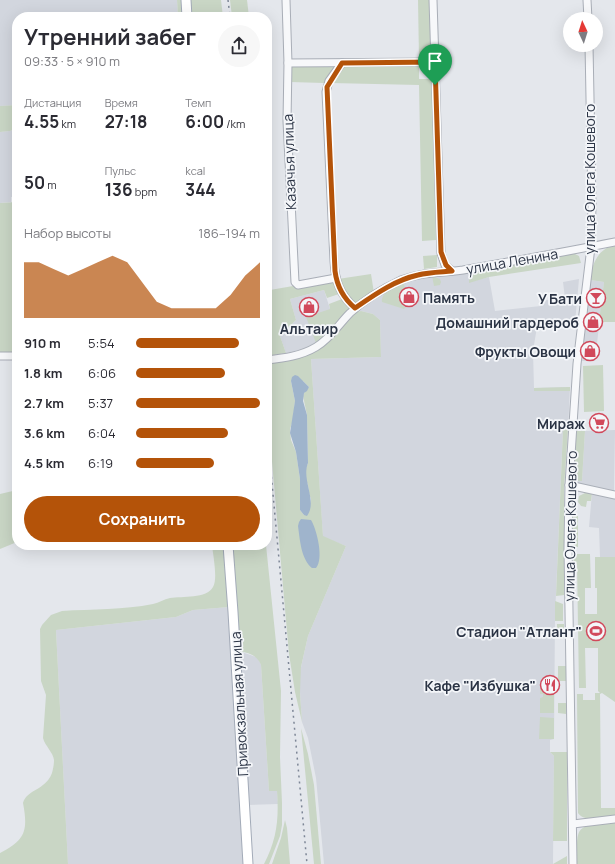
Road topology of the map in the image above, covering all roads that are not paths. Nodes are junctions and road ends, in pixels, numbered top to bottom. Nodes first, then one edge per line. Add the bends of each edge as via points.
1 (186, 0) edge
2 (286, 0) edge
3 (433, 0) edge
4 (587, 0) edge
5 (187, 12) edge
6 (588, 12) edge
7 (588, 52) edge
8 (435, 62) junction
9 (288, 63) junction
10 (342, 63) junction
11 (615, 242) edge
12 (591, 247) junction
13 (452, 271) junction
14 (336, 278) junction
15 (355, 308) junction
16 (0, 356) edge
17 (12, 356) edge
18 (272, 359) edge
19 (569, 485) junction
20 (615, 496) edge
21 (228, 550) edge
22 (615, 819) edge
23 (573, 824) junction
24 (248, 864) edge
25 (573, 864) edge

1 - 5 main road
2 - 9 street, Казачья улица
3 - 8 street
4 - 6 street
7 - 12 street, улица Олега Кошевого
8 - 10 street
8 - 13 street via 441,252 446,265
9 - 10 street
9 - 14 street, Казачья улица via 287,121 295,282 298,285
10 - 14 street via 329,81 326,92
11 - 12 street, улица Ленина
12 - 13 street, улица Ленина
12 - 19 street, улица Олега Кошевого via 577,364
13 - 15 street, улица Ленина via 421,274 401,280
14 - 15 street via 345,298
15 - 18 street, улица Ленина via 326,340 315,348 296,356
16 - 17 street
19 - 20 street
19 - 23 street, улица Олега Кошевого
21 - 24 main road, Привокзальная улица
22 - 23 street
23 - 25 street, улица Олега Кошевого

